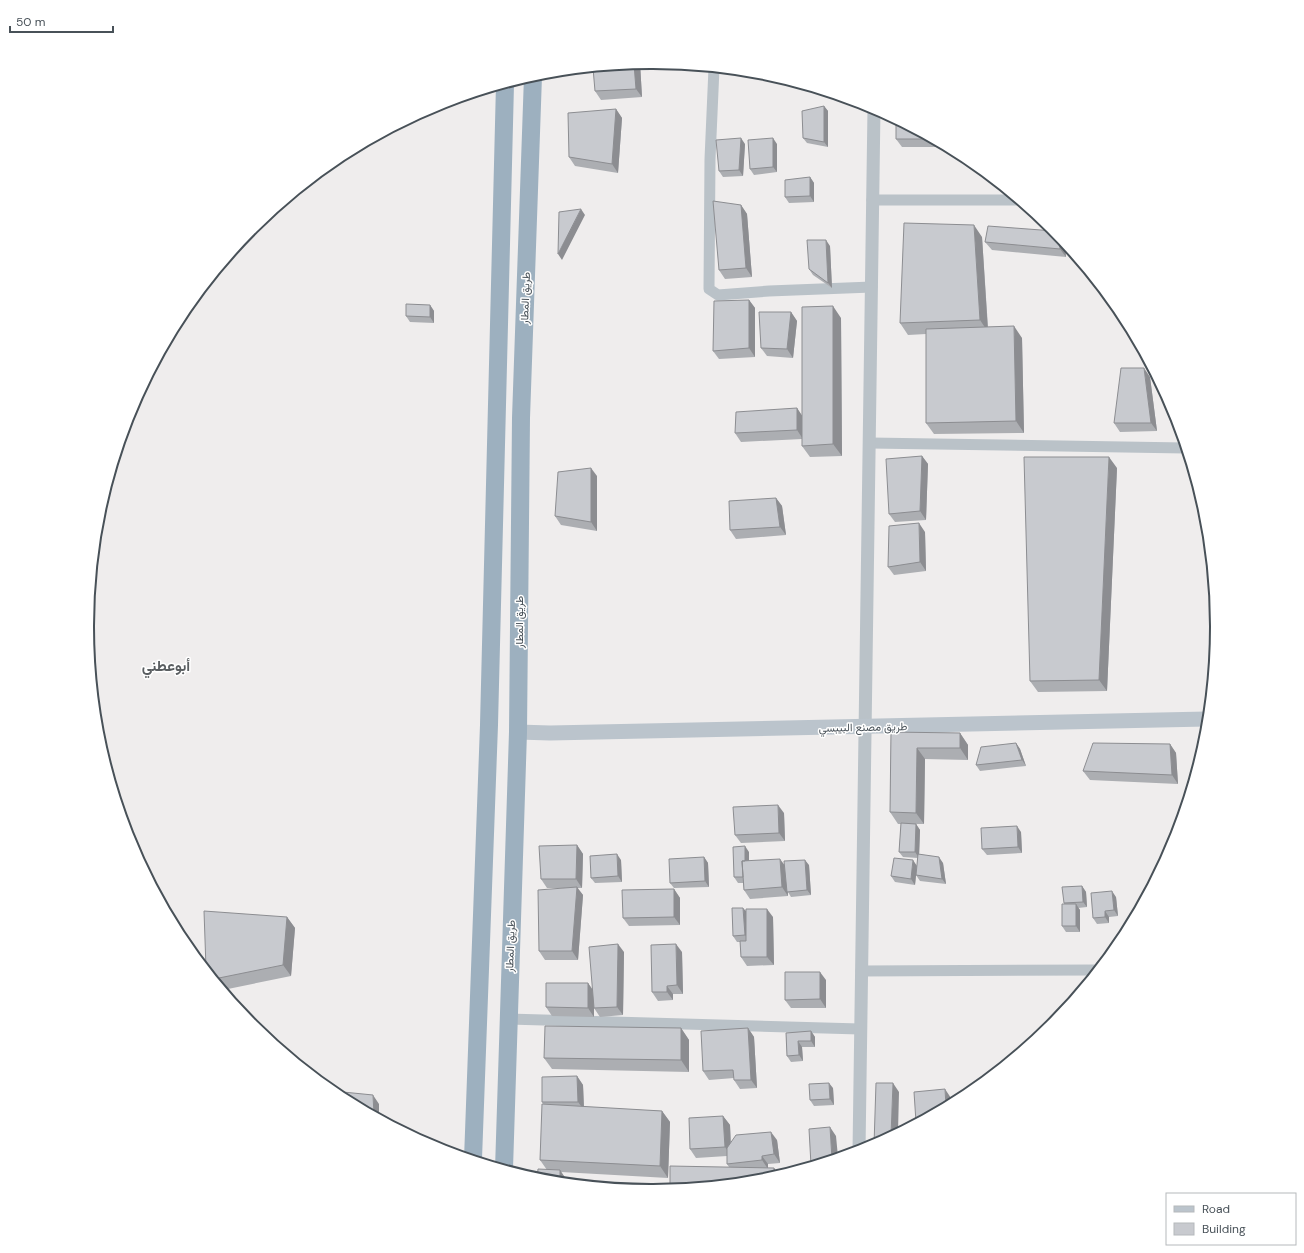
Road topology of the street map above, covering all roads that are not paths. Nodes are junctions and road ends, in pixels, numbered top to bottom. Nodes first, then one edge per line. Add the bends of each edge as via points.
1 (714, 73) edge
2 (533, 82) edge
3 (505, 89) edge
4 (874, 115) edge
5 (872, 200) junction
6 (1011, 200) edge
7 (872, 287) junction
8 (870, 443) junction
9 (1180, 448) edge
10 (1202, 719) edge
11 (864, 727) junction
12 (518, 732) junction
13 (1091, 970) edge
14 (860, 971) junction
15 (508, 1019) junction
16 (860, 1029) junction
17 (859, 1144) edge
18 (473, 1154) edge
19 (504, 1164) edge

1 - 7 street via 709,289 718,295
2 - 12 highway, طريق المطار via 521,418
3 - 18 highway via 489,725
4 - 5 street
5 - 6 street
5 - 7 street
7 - 8 street
8 - 9 street
8 - 11 street
10 - 11 main road, طريق مصنع البيبسي
11 - 12 main road, طريق مصنع البيبسي
11 - 14 street
12 - 15 highway, طريق المطار
13 - 14 street
14 - 16 street
15 - 16 street
15 - 19 highway, طريق المطار
16 - 17 street

